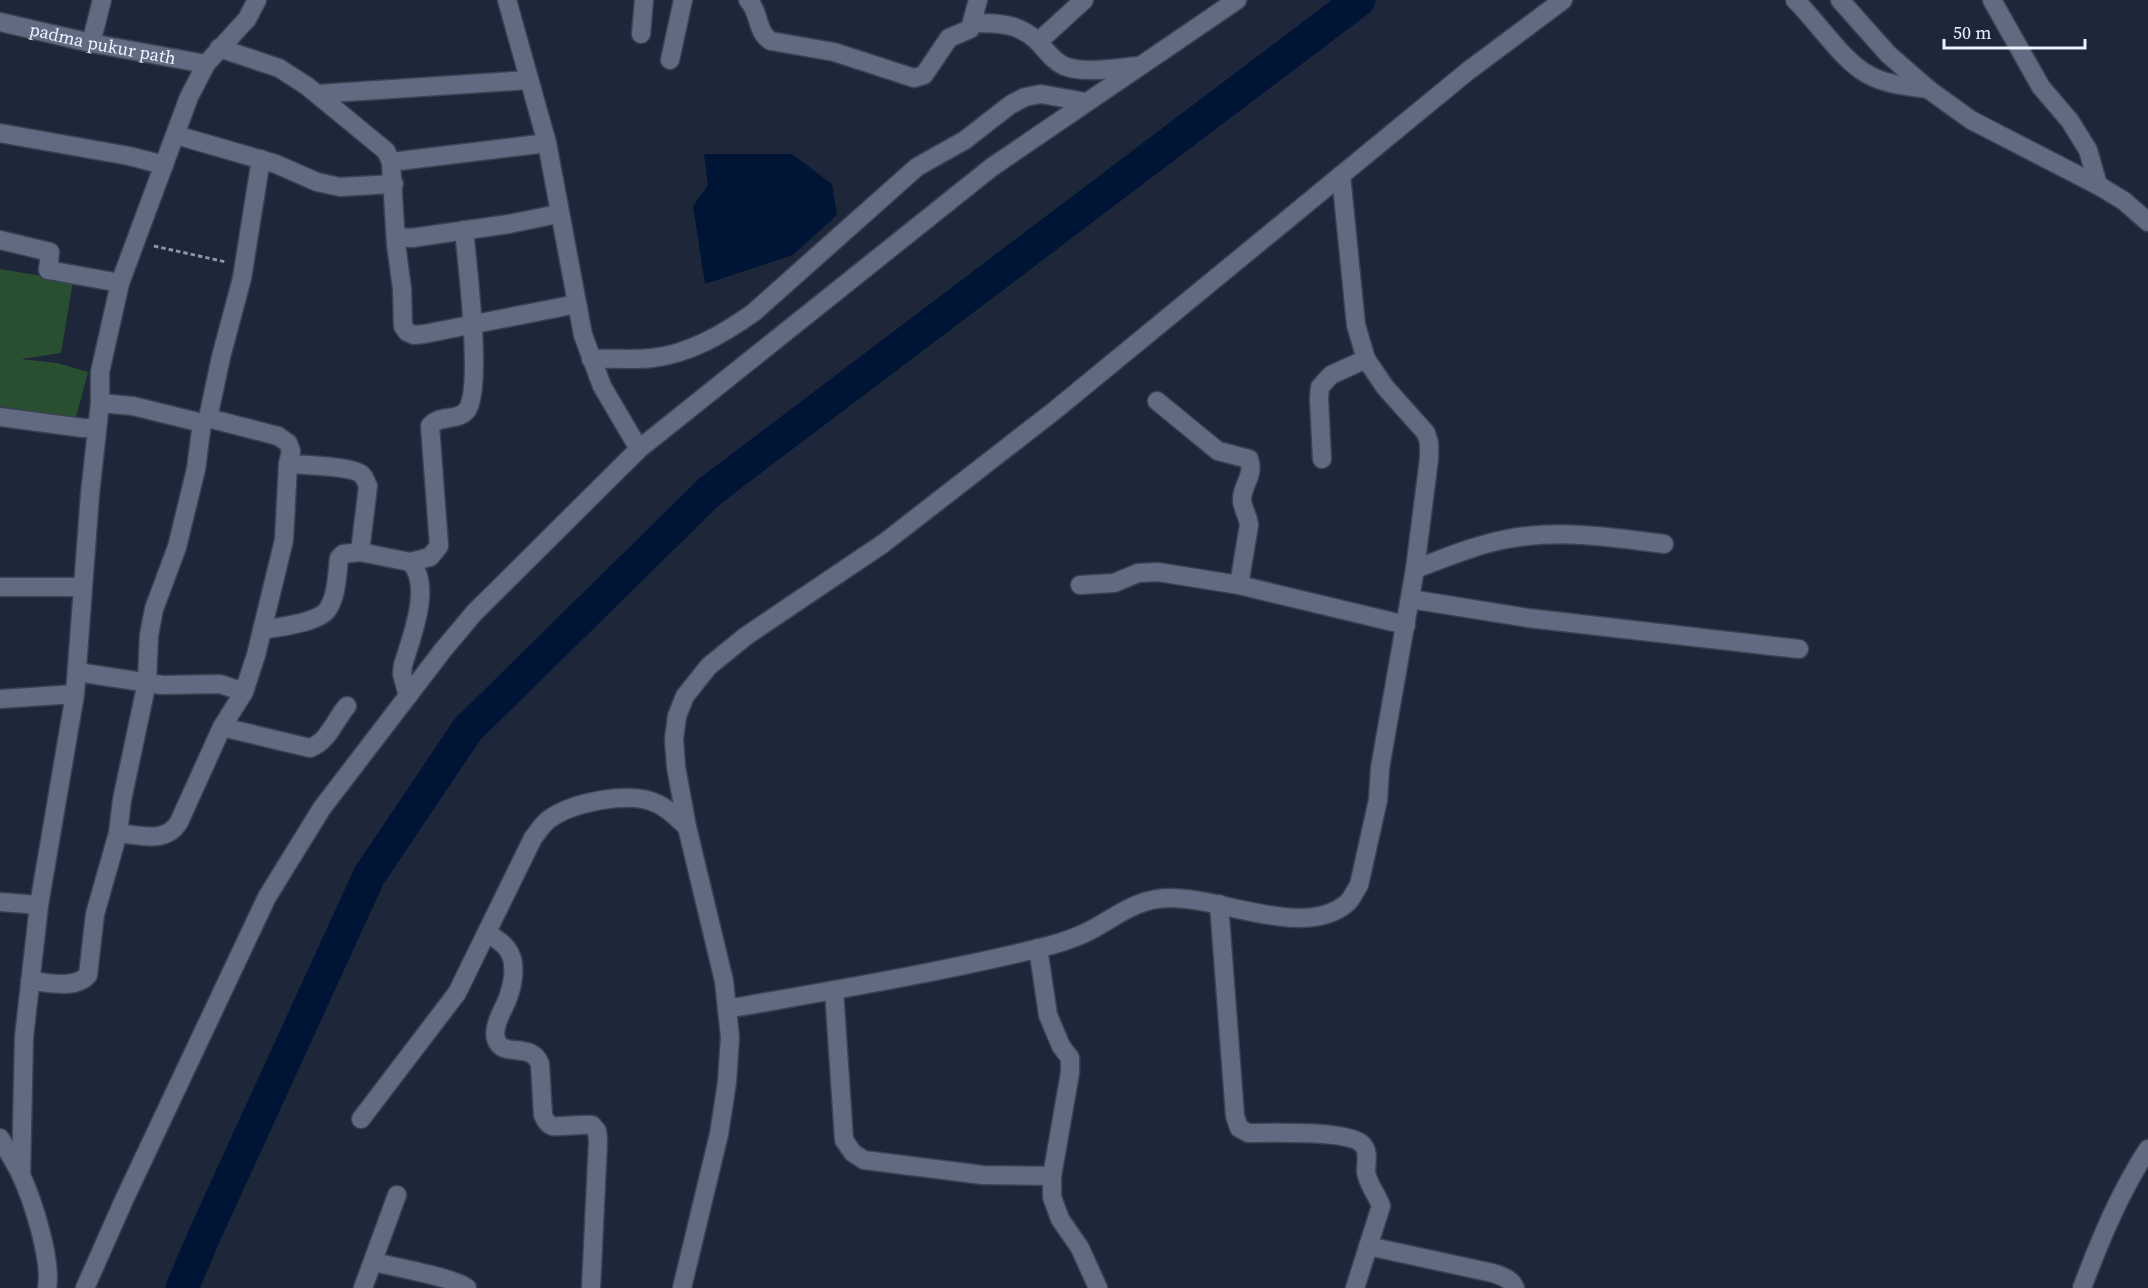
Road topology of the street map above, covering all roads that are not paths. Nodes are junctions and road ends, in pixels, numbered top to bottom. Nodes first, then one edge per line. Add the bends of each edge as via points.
1 (102, 0) edge
2 (257, 0) edge
3 (507, 0) edge
4 (644, 0) edge
5 (683, 0) edge
6 (748, 0) edge
7 (978, 0) edge
8 (1084, 0) edge
9 (1237, 0) edge
10 (1563, 0) edge
11 (1795, 0) edge
12 (1840, 0) edge
13 (1992, 0) edge
14 (0, 22) edge
15 (973, 23) junction
16 (641, 34) dead end
17 (1038, 42) junction
18 (91, 44) junction
19 (219, 48) junction
20 (669, 60) dead end
21 (206, 64) junction
22 (1140, 66) junction
23 (529, 80) junction
24 (1928, 89) junction
25 (317, 94) junction
26 (1086, 102) junction
27 (0, 133) edge
28 (176, 135) junction
29 (547, 143) junction
30 (261, 159) junction
31 (391, 162) junction
32 (164, 165) junction
33 (1341, 175) junction
34 (394, 184) junction
35 (2098, 185) junction
36 (558, 214) junction
37 (2148, 222) edge
38 (464, 230) junction
39 (396, 237) junction
40 (0, 240) edge
41 (120, 283) junction
42 (577, 304) junction
43 (472, 323) junction
44 (591, 359) junction
45 (1366, 359) junction
46 (1157, 401) dead end
47 (100, 403) junction
48 (0, 417) edge
49 (205, 421) junction
50 (90, 428) junction
51 (639, 448) junction
52 (1322, 459) dead end
53 (288, 464) junction
54 (1664, 543) dead end
55 (360, 552) junction
56 (410, 562) junction
57 (1415, 569) junction
58 (1080, 585) dead end
59 (1239, 585) junction
60 (0, 587) edge
61 (82, 587) junction
62 (1410, 599) junction
63 (1406, 625) junction
64 (262, 630) junction
65 (1799, 650) dead end
66 (77, 672) junction
67 (147, 682) junction
68 (244, 692) junction
69 (75, 694) junction
70 (408, 696) junction
71 (0, 699) edge
72 (347, 706) dead end
73 (222, 727) junction
74 (687, 827) junction
75 (118, 833) junction
76 (0, 902) edge
77 (1219, 904) junction
78 (39, 905) junction
79 (487, 933) junction
80 (1038, 948) junction
81 (30, 981) junction
82 (834, 990) junction
83 (727, 1009) junction
84 (361, 1119) dead end
85 (0, 1138) edge
86 (2148, 1149) edge
87 (21, 1175) junction
88 (1052, 1176) junction
89 (398, 1195) dead end
90 (1368, 1246) junction
91 (374, 1262) junction
92 (47, 1288) edge
93 (85, 1288) edge
94 (363, 1288) edge
95 (467, 1288) edge
96 (591, 1288) edge
97 (682, 1288) edge
98 (1098, 1288) edge
99 (1355, 1288) edge
100 (1515, 1288) edge
101 (2082, 1288) edge

1 - 18 street
2 - 19 street via 247,19
3 - 23 street
4 - 16 street
5 - 20 street
6 - 15 street via 765,37 771,41 834,52 914,78 924,75 949,38 965,32
7 - 15 street
8 - 17 street
9 - 22 street
10 - 33 street via 1468,71
11 - 24 street via 1846,57 1868,75 1893,84
12 - 24 street via 1888,54
13 - 35 street via 2041,87 2088,150
14 - 18 street, padma pukur path
15 - 17 street via 1013,25
17 - 22 street via 1053,60 1067,67
18 - 21 street, padma pukur path
19 - 21 street
19 - 25 street via 279,68
21 - 28 street
22 - 26 street
23 - 25 street
23 - 29 street
24 - 35 street via 1971,120
25 - 31 street via 386,151
26 - 44 street via 1041,94 1010,105 966,140 917,167 753,313 724,334 652,358
26 - 51 street via 992,167
27 - 32 street
28 - 30 street
28 - 32 street
29 - 31 street
29 - 36 street
30 - 34 street via 340,187
30 - 49 street via 244,267
31 - 34 street
32 - 41 street
33 - 45 street via 1356,325
33 - 74 street via 1054,411 884,543 746,636 709,666 685,696 675,728 676,767
34 - 39 street
35 - 37 street
36 - 38 street
36 - 42 street
38 - 39 street
38 - 43 street
39 - 43 street via 403,326 407,332 424,334
40 - 41 street via 50,252 48,270
41 - 47 street via 100,372
42 - 43 street
42 - 44 street
43 - 56 street via 471,402 458,417 438,420 430,426 439,546 430,557
44 - 51 street via 602,386
45 - 52 street via 1331,375 1320,387
45 - 57 street via 1429,443
46 - 59 street via 1218,451 1249,459 1252,467 1242,501 1249,525
47 - 49 street
47 - 50 street
48 - 50 street
49 - 53 street via 283,439 291,451
49 - 67 street via 180,537 154,609
50 - 61 street
51 - 70 street via 474,613
53 - 55 street via 345,469 359,472 365,479 368,486
53 - 64 street via 284,540
54 - 57 street via 1598,535 1521,537 1481,544
55 - 56 street
55 - 64 street via 339,558 333,597 324,614
56 - 70 street via 417,576 420,608 403,665
57 - 62 street
58 - 59 street via 1114,583 1145,572 1158,572
59 - 63 street
60 - 61 street
61 - 66 street
62 - 63 street
62 - 65 street via 1528,618
63 - 77 street via 1380,768 1378,800 1353,897 1328,913 1297,918
64 - 68 street
66 - 67 street
66 - 69 street
67 - 68 street via 162,686 220,684
67 - 75 street
68 - 73 street
69 - 71 street
69 - 78 street
70 - 93 street via 322,808 267,897
72 - 73 street via 326,738 310,748
73 - 75 street via 174,830 152,837
74 - 79 street via 657,803 643,799 586,803 562,812 546,821 533,838
74 - 83 street via 724,981
75 - 81 street via 95,914 88,975 74,984
76 - 78 street
77 - 80 street via 1170,898 1150,900 1128,907 1070,939
77 - 90 street via 1231,1088 1239,1128 1248,1133 1340,1135 1364,1146 1366,1173 1381,1206
78 - 81 street
79 - 84 street via 457,993
79 - 96 street via 507,949 513,963 508,996 495,1030 498,1044 503,1049 537,1056 546,1122 552,1126 592,1125 597,1131
80 - 82 street
80 - 88 street via 1048,1015 1070,1058
81 - 87 street via 24,1037
82 - 83 street
82 - 88 street via 844,1140 853,1153 864,1160 983,1175
83 - 97 street via 730,1036 719,1134
85 - 87 street
86 - 101 street via 2096,1251
87 - 92 street via 44,1248
88 - 98 street via 1052,1197 1060,1219 1080,1248
89 - 91 street
90 - 99 street
90 - 100 street via 1493,1273 1505,1277
91 - 94 street
91 - 95 street via 450,1280

